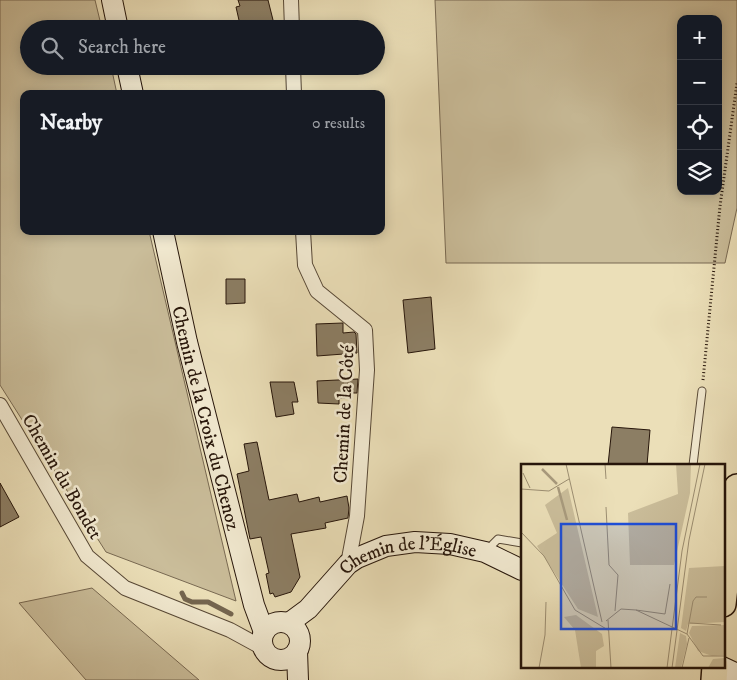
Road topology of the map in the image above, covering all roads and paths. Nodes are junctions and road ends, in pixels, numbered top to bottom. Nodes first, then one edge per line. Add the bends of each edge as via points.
1 (112, 0) edge
2 (291, 0) edge
3 (116, 20) edge
4 (292, 20) edge
5 (128, 75) edge
6 (293, 75) edge
7 (737, 83) edge
8 (132, 90) edge
9 (294, 90) edge
10 (164, 235) edge
11 (303, 235) edge
12 (702, 391) joint
13 (0, 405) edge
14 (694, 464) edge
15 (737, 488) edge
16 (521, 543) edge
17 (485, 552) junction
18 (348, 564) junction
19 (521, 570) edge
20 (724, 596) edge
21 (278, 638) junction
22 (724, 668) edge
23 (737, 674) edge
24 (297, 680) edge

1 - 3 street
2 - 4 street
5 - 8 street
6 - 9 street
7 - 12 path via 720,206
10 - 21 street, Chemin de la Croix du Chenoz via 187,342 254,605
11 - 18 street, Chemin de la Côté via 305,265 316,291 365,330 366,370 358,498
12 - 14 lane
13 - 21 street, Chemin du Bondet via 87,556 125,588 230,630
15 - 20 highway
16 - 17 lane via 498,540
17 - 18 street, Chemin de l'Église via 450,544 415,542 386,546
17 - 19 street, Chemin de l'Église
18 - 21 street, Chemin de l'Église
21 - 24 street, Chemin de la Croix du Chenoz
22 - 23 street

